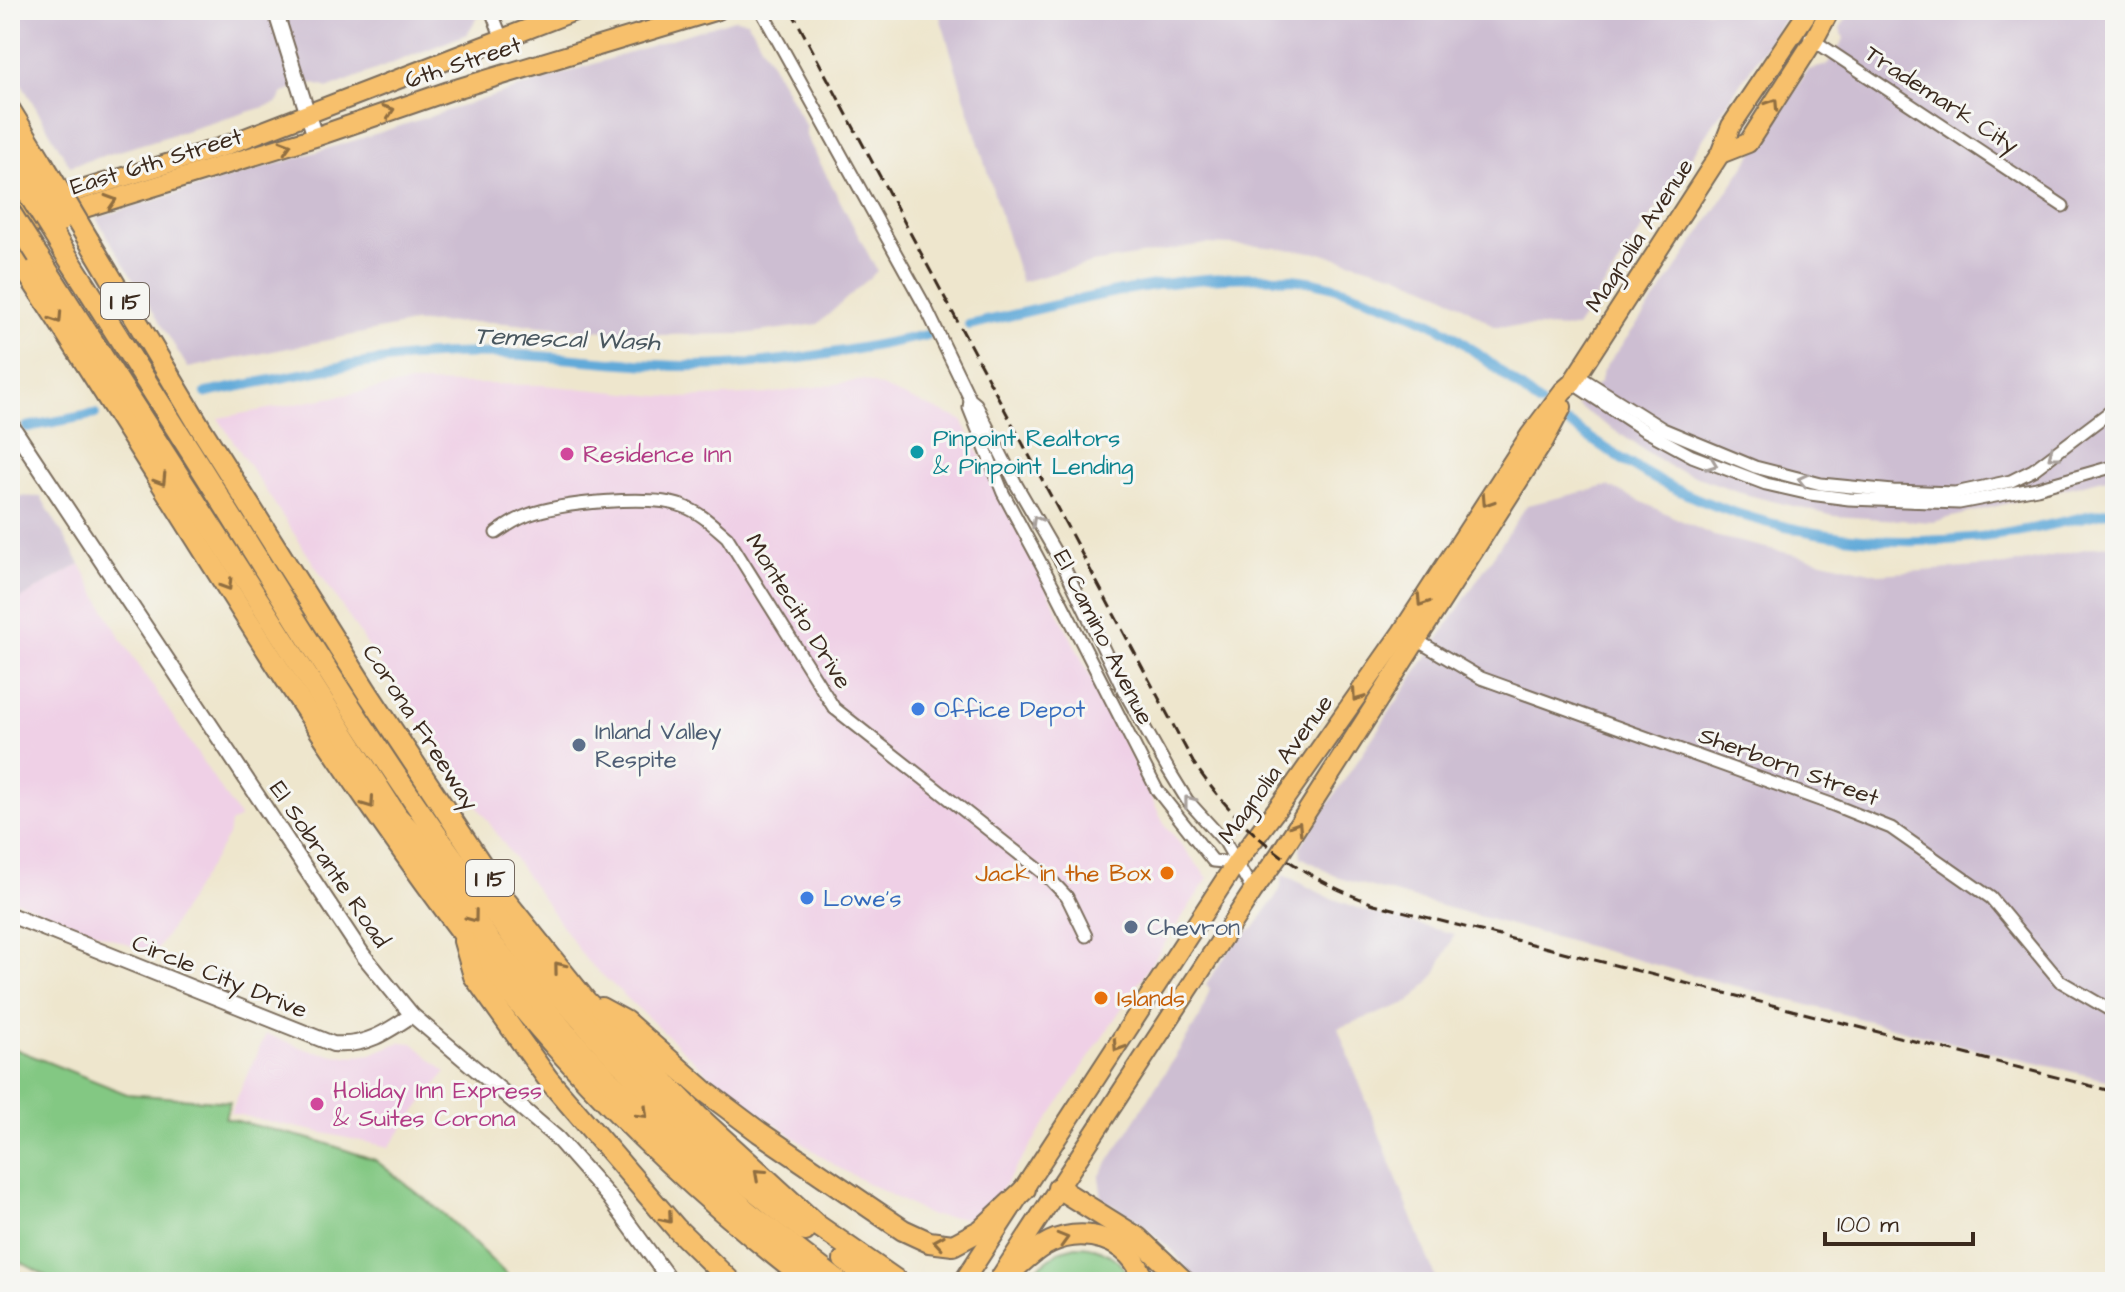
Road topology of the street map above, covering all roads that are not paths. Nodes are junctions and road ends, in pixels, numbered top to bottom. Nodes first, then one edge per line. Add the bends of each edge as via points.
1 (275, 10) edge
2 (491, 10) edge
3 (577, 10) edge
4 (718, 10) edge
5 (761, 10) edge
6 (1809, 10) edge
7 (1832, 10) edge
8 (1796, 30) junction
9 (502, 39) junction
10 (1814, 40) junction
11 (10, 110) edge
12 (308, 114) junction
13 (315, 137) junction
14 (10, 138) edge
15 (1720, 154) junction
16 (21, 171) edge
17 (2063, 206) dead end
18 (10, 212) edge
19 (10, 231) edge
20 (50, 250) edge
21 (130, 368) junction
22 (1570, 386) junction
23 (970, 399) junction
24 (2115, 408) edge
25 (10, 423) edge
26 (171, 433) junction
27 (2115, 466) edge
28 (496, 533) dead end
29 (1410, 636) junction
30 (418, 825) junction
31 (1236, 863) junction
32 (1253, 891) junction
33 (10, 915) edge
34 (461, 930) junction
35 (1086, 936) dead end
36 (586, 1001) junction
37 (2115, 1013) edge
38 (412, 1015) junction
39 (1058, 1188) junction
40 (1025, 1189) junction
41 (10, 1277) edge
42 (899, 1281) edge
43 (18, 1282) edge
44 (671, 1282) edge
45 (731, 1282) edge
46 (809, 1282) edge
47 (839, 1282) edge
48 (872, 1282) edge
49 (963, 1282) edge
50 (999, 1282) edge
51 (1144, 1282) edge
52 (1185, 1282) edge

1 - 12 street
2 - 9 street
3 - 9 main road, 6th Street
13 -> 4 main road, 6th Street
5 - 23 street, El Camino Avenue via 927,310
6 - 8 main road, Magnolia Avenue
7 - 10 main road, Magnolia Avenue
8 - 10 street, Trademark City
8 - 15 main road, Magnolia Avenue via 1731,126
9 - 12 main road, 6th Street
15 -> 10 main road, Magnolia Avenue via 1748,143
10 - 17 street, Trademark City
11 - 16 highway, Corona Freeway / I 15
12 - 13 street
12 - 18 main road, East 6th Street via 219,148
19 -> 13 main road, East 6th Street
14 - 16 highway
15 - 22 main road, Magnolia Avenue
16 - 20 highway, Corona Freeway / I 15, bridge
16 - 20 highway, bridge
18 - 20 highway, bridge
20 - 21 highway, Corona Freeway / I 15
20 -> 21 highway
21 - 26 highway, Corona Freeway / I 15
21 - 26 highway, Corona Freeway / I 15
21 - 26 highway
24 -> 22 street via 2011,481 1955,493 1893,491 1821,484 1743,462
22 -> 27 street via 1692,456 1810,494 1941,504 2037,488
22 - 29 main road, Magnolia Avenue
31 -> 23 street, El Camino Avenue via 1168,769
23 - 31 street, El Camino Avenue via 1003,493 1157,790 1213,861
25 - 38 street, El Sobrante Road via 363,955
26 - 30 highway via 417,798
26 - 30 highway via 397,816
26 -> 34 highway, Corona Freeway / I 15 via 318,730
36 -> 26 highway, Corona Freeway / I 15 via 505,900 367,692
28 - 35 street, Montecito Drive via 547,509 624,501 661,501 706,518 727,537 834,708 1047,876 1067,897
29 -> 31 main road, Magnolia Avenue
32 -> 29 main road, Magnolia Avenue
29 - 37 street, Sherborn Street via 1481,678 1891,828 1991,898 2060,981
30 -> 47 highway via 491,942 610,1081 747,1211
30 - 48 highway via 634,1080 748,1187
31 - 32 street, El Camino Avenue
31 -> 40 main road, Magnolia Avenue
32 - 39 main road, Magnolia Avenue
33 - 38 street, Circle City Drive via 333,1044 381,1036
34 -> 45 highway via 474,976 548,1079 676,1228
34 - 46 highway, Corona Freeway / I 15 via 562,1054 664,1158
40 -> 36 highway via 981,1230 953,1245 929,1242 903,1230 759,1132 625,1021
42 -> 36 highway, Corona Freeway / I 15 via 817,1225 756,1171
38 - 44 street, El Sobrante Road via 557,1138 609,1197
39 - 40 main road
39 - 50 main road, Magnolia Avenue
39 - 52 highway via 1138,1238
40 - 49 main road, Magnolia Avenue
41 - 43 main road
50 -> 51 highway via 1044,1245 1073,1235 1100,1236 1127,1251

